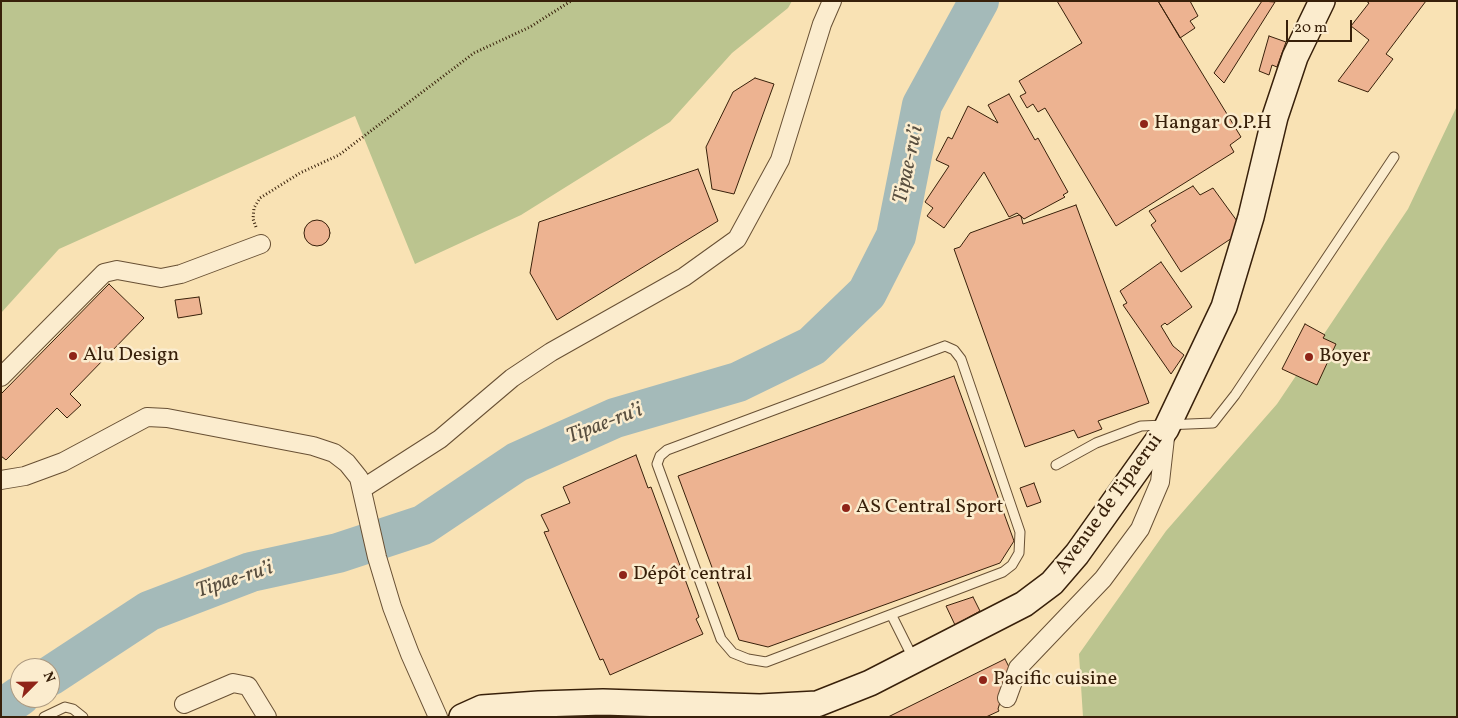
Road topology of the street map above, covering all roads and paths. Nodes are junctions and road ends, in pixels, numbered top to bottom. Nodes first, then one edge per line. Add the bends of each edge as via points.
1 (571, 1) edge
2 (832, 1) edge
3 (1322, 1) edge
4 (1394, 157) dead end
5 (261, 244) joint
6 (1, 377) edge
7 (1167, 426) junction
8 (1056, 465) dead end
9 (1, 480) edge
10 (362, 489) junction
11 (892, 616) junction
12 (914, 660) junction
13 (1007, 698) dead end
14 (184, 704) dead end
15 (44, 717) edge
16 (83, 717) edge
17 (267, 717) edge
18 (438, 717) edge
19 (462, 717) edge

1 - 5 path via 530,27 474,53 339,155 300,173 260,198 253,218
2 - 10 street via 780,160 737,239 684,277 551,352 512,378 440,439
3 - 7 main road, Avenue de Tipaerui via 1295,57 1275,117 1251,217 1224,307
4 - 7 lane via 1213,423
5 - 6 street via 181,274 161,278 117,270 104,273
7 - 8 lane via 1141,426 1096,443
7 - 12 main road, Avenue de Tipaerui via 1078,554 1052,584 1024,604
7 - 13 street via 1160,482 1140,530 1103,579 1018,668
9 - 10 street via 25,476 63,462 147,417 314,446 334,453 347,463 359,478
10 - 18 street via 377,557 410,654
11 - 11 lane via 1003,572 1012,565 1019,552 1020,532 961,358 954,350 945,346 667,450 660,456 657,464 720,639 734,653 766,662
11 - 12 lane
12 - 19 main road, Avenue de Tipaerui via 870,683 817,704 760,707 603,702 539,704 482,708
14 - 17 street via 232,683 248,686
15 - 16 lane via 65,707

